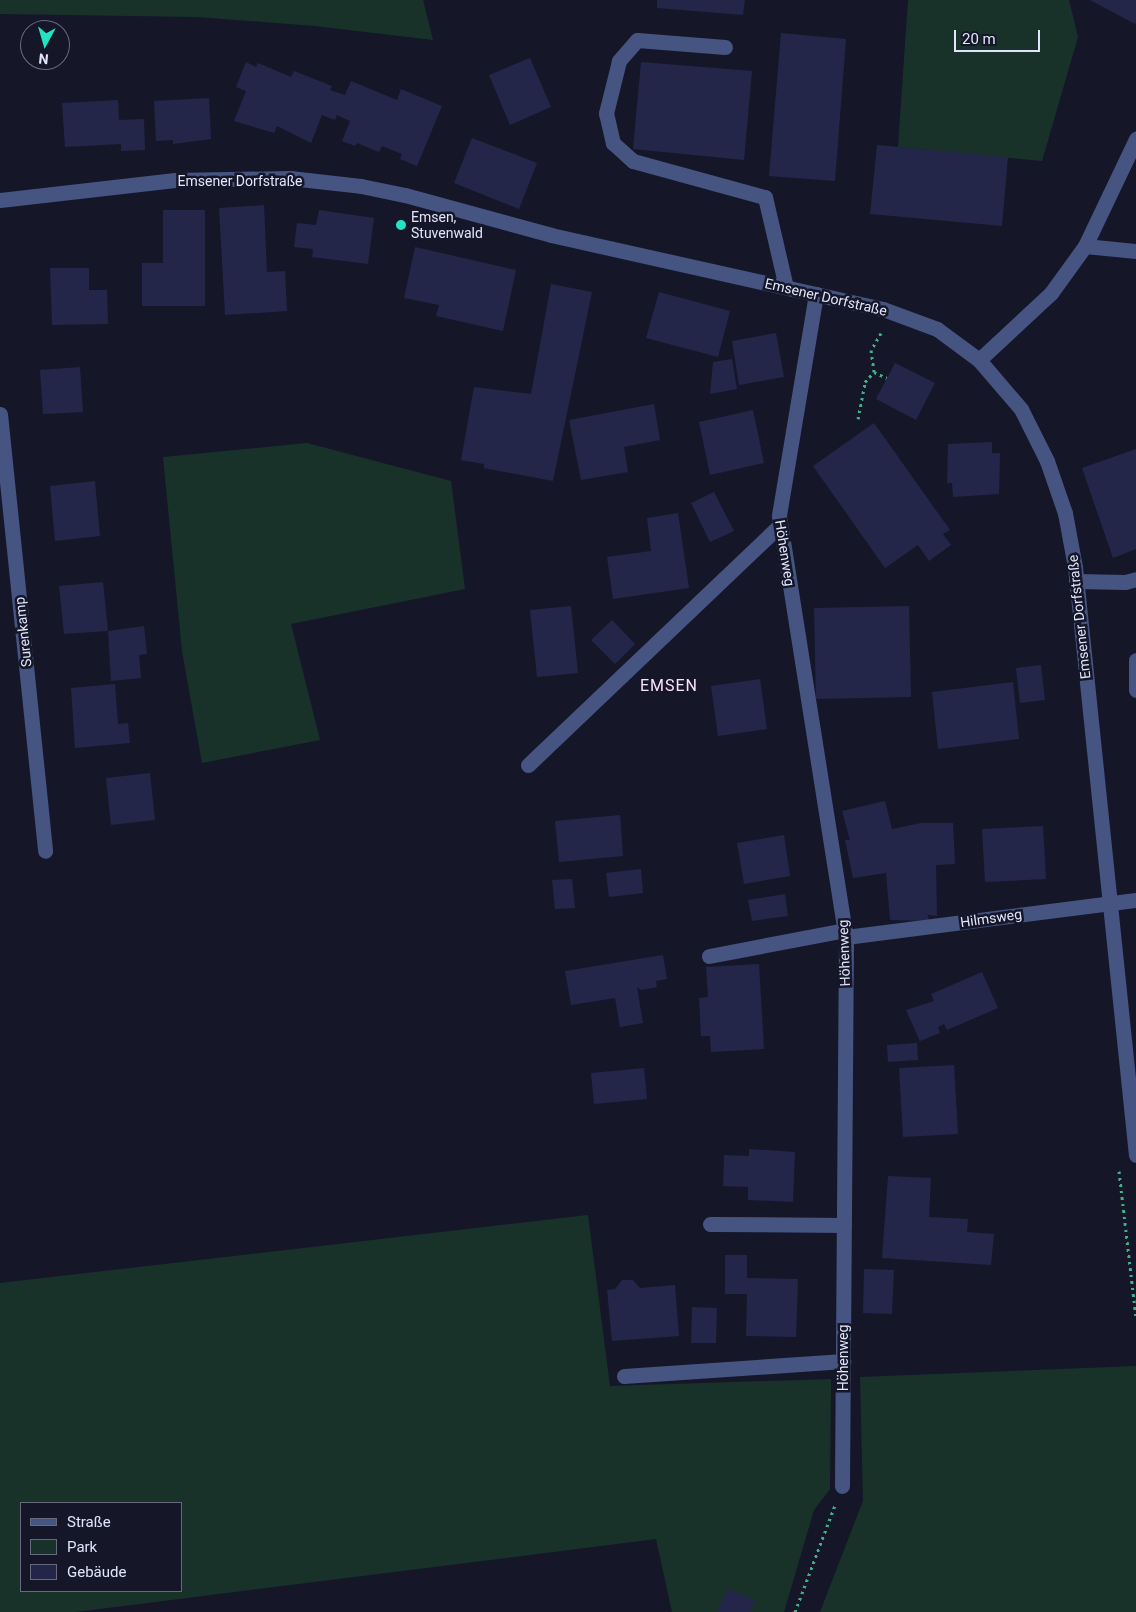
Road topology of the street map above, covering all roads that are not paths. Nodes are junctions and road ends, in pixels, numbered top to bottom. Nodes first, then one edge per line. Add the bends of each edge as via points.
1 (725, 47) dead end
2 (1136, 139) edge
3 (0, 200) edge
4 (1086, 246) junction
5 (1136, 251) edge
6 (786, 287) junction
7 (816, 294) junction
8 (978, 360) junction
9 (0, 414) edge
10 (780, 525) junction
11 (1136, 579) edge
12 (1076, 581) junction
13 (1136, 660) edge
14 (1136, 690) edge
15 (528, 765) dead end
16 (45, 851) dead end
17 (1136, 900) edge
18 (1108, 902) junction
19 (846, 934) junction
20 (710, 956) dead end
21 (1136, 1155) edge
22 (710, 1224) dead end
23 (844, 1225) junction
24 (843, 1361) junction
25 (624, 1376) dead end
26 (842, 1486) road end

1 - 6 street via 637,40 618,61 606,113 612,143 633,160 765,197
2 - 4 street
3 - 6 street, Emsener Dorfstraße via 175,180 290,178 405,195 551,235
4 - 5 street
4 - 8 street via 1051,293
6 - 7 street, Emsener Dorfstraße
7 - 8 street, Emsener Dorfstraße via 894,313 937,330
7 - 10 street, Höhenweg
8 - 12 street, Emsener Dorfstraße via 1021,409 1048,461 1065,513
9 - 16 street, Surenkamp
10 - 15 street
10 - 19 street, Höhenweg
11 - 12 street via 1125,582
12 - 18 street, Emsener Dorfstraße
13 - 14 street
17 - 18 street, Hilmsweg
18 - 19 street, Hilmsweg
18 - 21 street, Emsener Dorfstraße
19 - 20 street, Hilmsweg
19 - 23 street, Höhenweg
22 - 23 street
23 - 24 street, Höhenweg
24 - 25 street
24 - 26 street, Höhenweg

